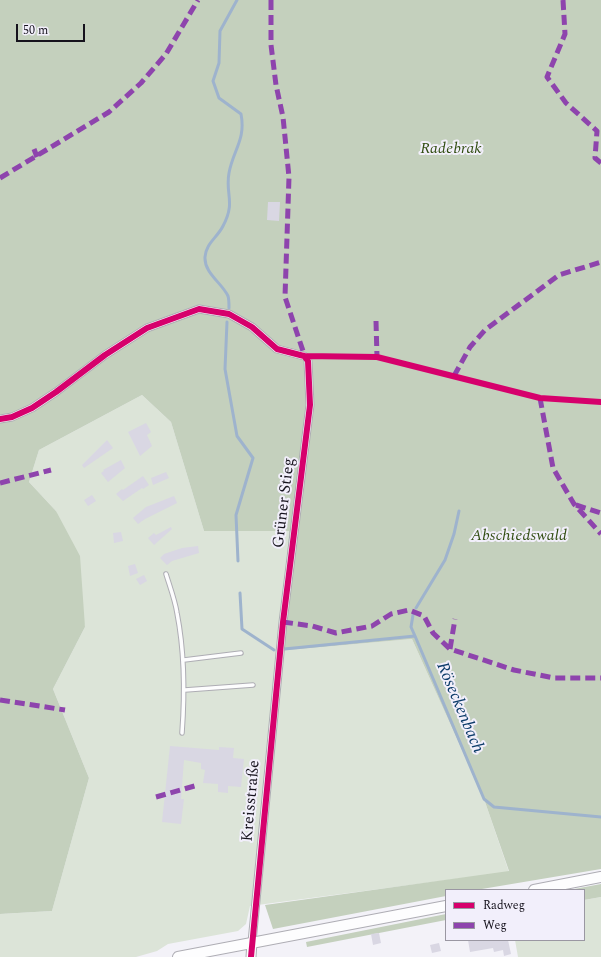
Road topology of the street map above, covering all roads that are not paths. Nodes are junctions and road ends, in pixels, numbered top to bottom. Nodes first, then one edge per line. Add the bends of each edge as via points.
1 (0, 419) edge
2 (166, 574) dead end
3 (280, 647) joint
4 (242, 653) dead end
5 (184, 660) junction
6 (253, 686) dead end
7 (185, 690) junction
8 (182, 733) dead end
9 (601, 877) edge
10 (539, 889) edge
11 (445, 906) edge
12 (252, 942) junction
13 (178, 957) edge
14 (251, 957) edge

1 - 3 street, Grüner Stieg via 12,417 32,408 147,328 199,309 229,314 252,327 277,349 306,359 310,405
2 - 5 lane via 177,612
3 - 12 street, Kreisstraße
4 - 5 lane
5 - 7 lane
6 - 7 lane
7 - 8 lane
9 - 10 main road
11 - 12 main road
12 - 13 main road
12 - 14 street, Kreisstraße

